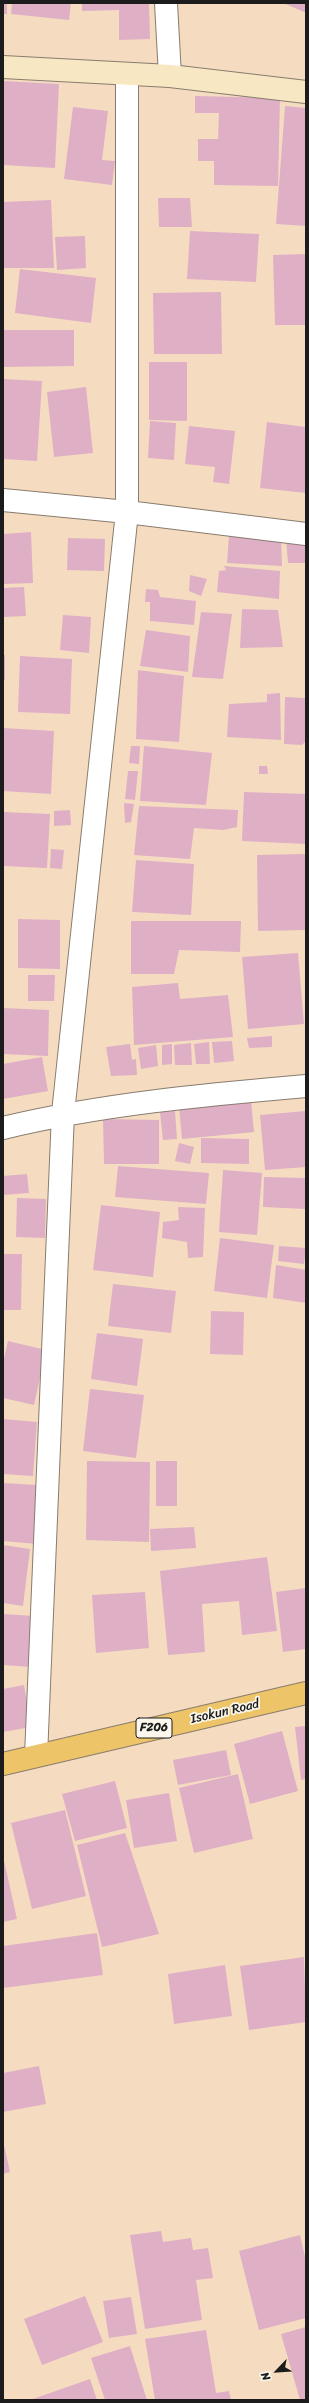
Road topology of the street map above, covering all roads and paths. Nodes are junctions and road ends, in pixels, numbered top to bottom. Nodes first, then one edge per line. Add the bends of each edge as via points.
1 (166, 3) edge
2 (3, 67) edge
3 (127, 75) junction
4 (170, 76) junction
5 (306, 92) edge
6 (3, 500) edge
7 (127, 512) junction
8 (306, 534) edge
9 (306, 1086) edge
10 (63, 1113) junction
11 (3, 1128) edge
12 (306, 1693) edge
13 (36, 1756) junction
14 (3, 1764) edge

1 - 4 street
2 - 3 main road
3 - 4 main road
3 - 7 street
4 - 5 main road
6 - 7 street
7 - 8 street
7 - 10 street
9 - 10 street via 211,1094
10 - 11 street
10 - 13 street
12 - 13 main road, Isokun Road / F206
13 - 14 main road, Isokun Road / F206

